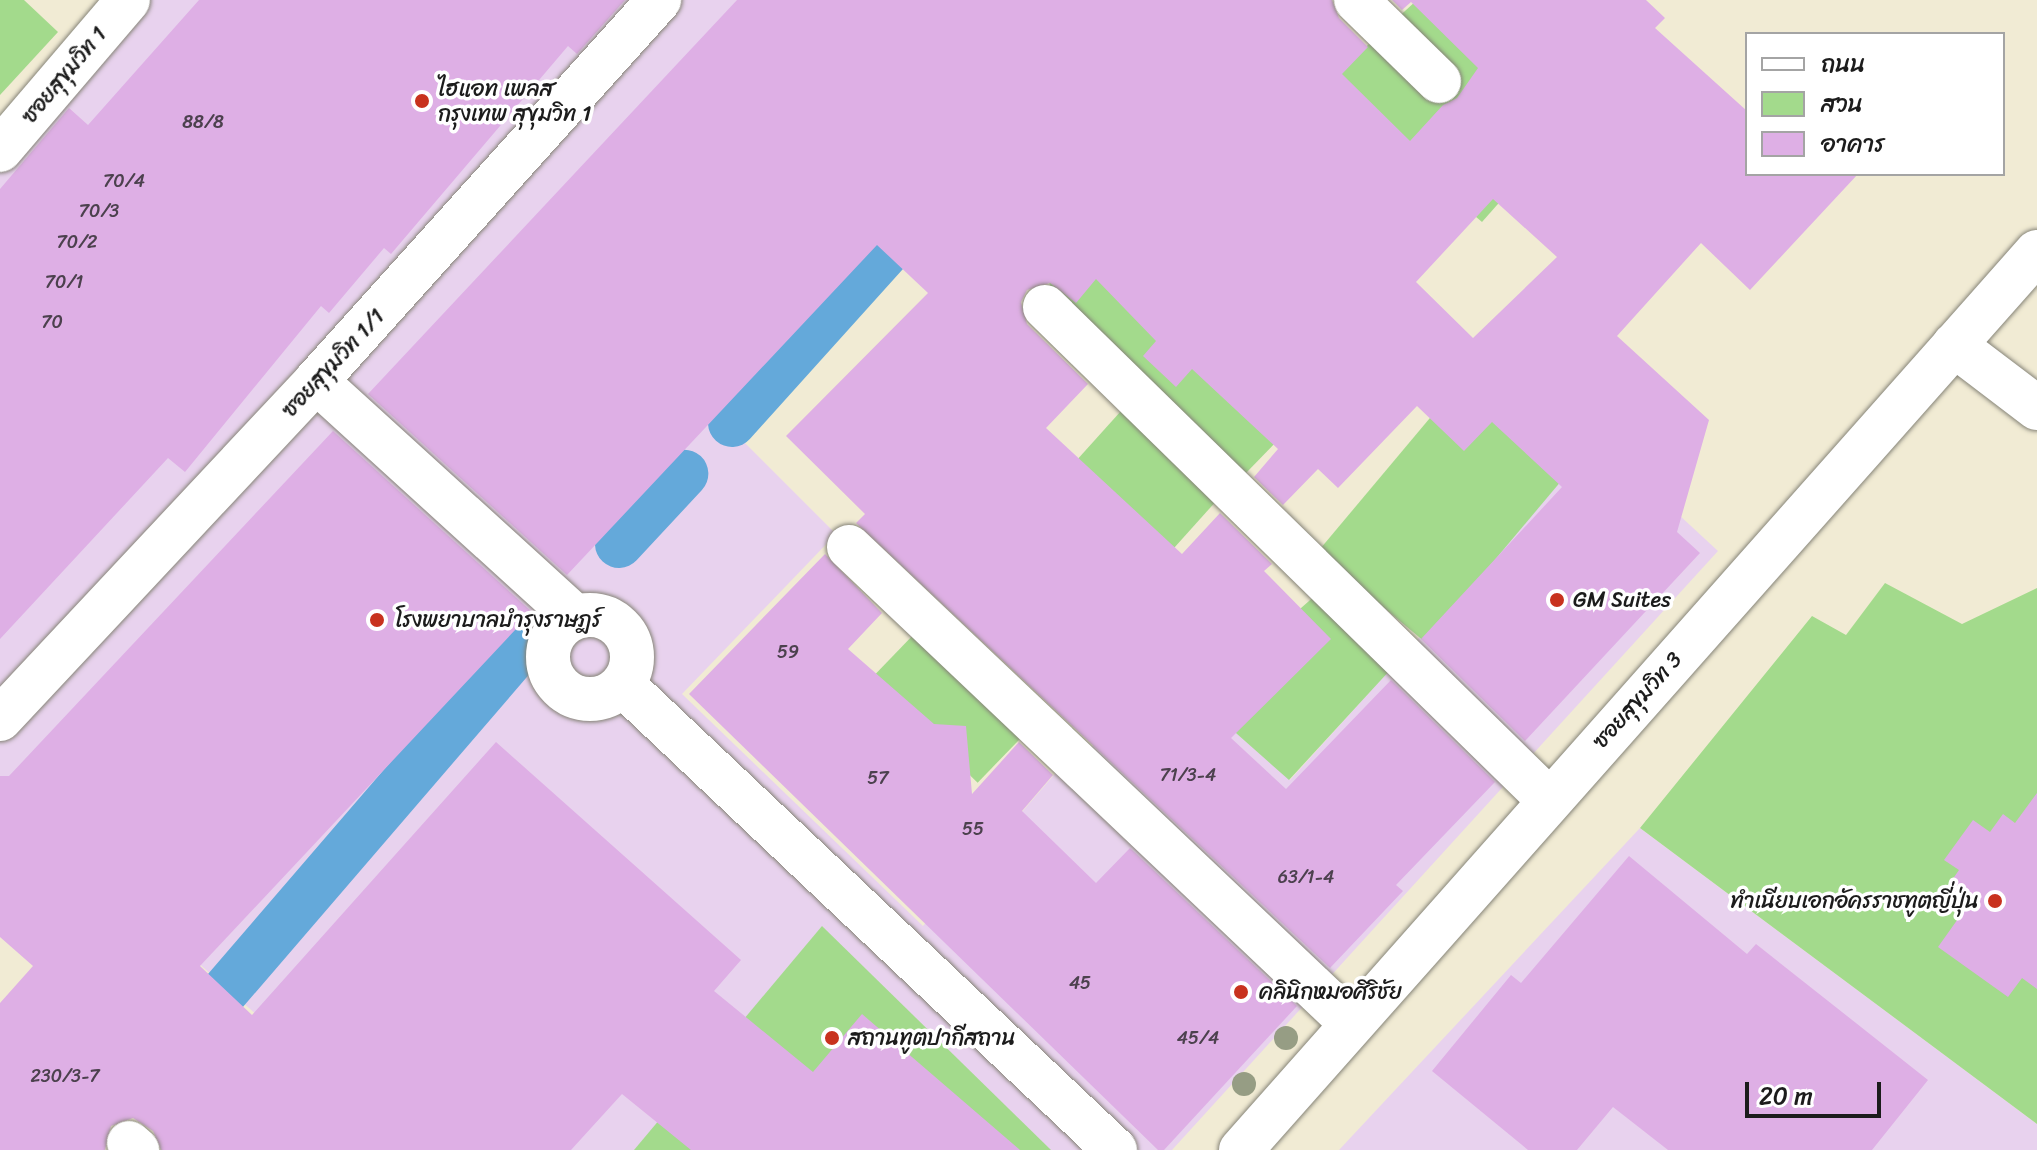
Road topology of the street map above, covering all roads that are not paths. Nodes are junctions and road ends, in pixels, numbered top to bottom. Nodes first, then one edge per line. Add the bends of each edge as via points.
1 (128, 0) edge
2 (659, 0) edge
3 (1356, 0) edge
4 (1439, 81) dead end
5 (0, 150) edge
6 (2037, 252) edge
7 (1045, 307) dead end
8 (1954, 345) junction
9 (308, 391) junction
10 (2037, 408) edge
11 (849, 547) dead end
12 (564, 626) junction
13 (623, 685) junction
14 (0, 719) edge
15 (1548, 799) junction
16 (1351, 1023) junction
17 (1115, 1150) edge
18 (1241, 1150) edge

1 - 5 street, ซอยสุขุมวิท 1
2 - 9 street, ซอยสุขุมวิท 1/1
3 - 4 street
6 - 8 street, ซอยสุขุมวิท 3
7 - 15 street
8 - 10 street
8 - 15 street, ซอยสุขุมวิท 3
9 - 12 street
9 - 14 street, ซอยสุขุมวิท 1/1
11 - 16 street
12 - 13 street via 604,617 626,634 632,660
12 - 13 street via 547,664 561,689 586,700 612,694
13 - 17 street
15 - 16 street, ซอยสุขุมวิท 3
16 - 18 street, ซอยสุขุมวิท 3

